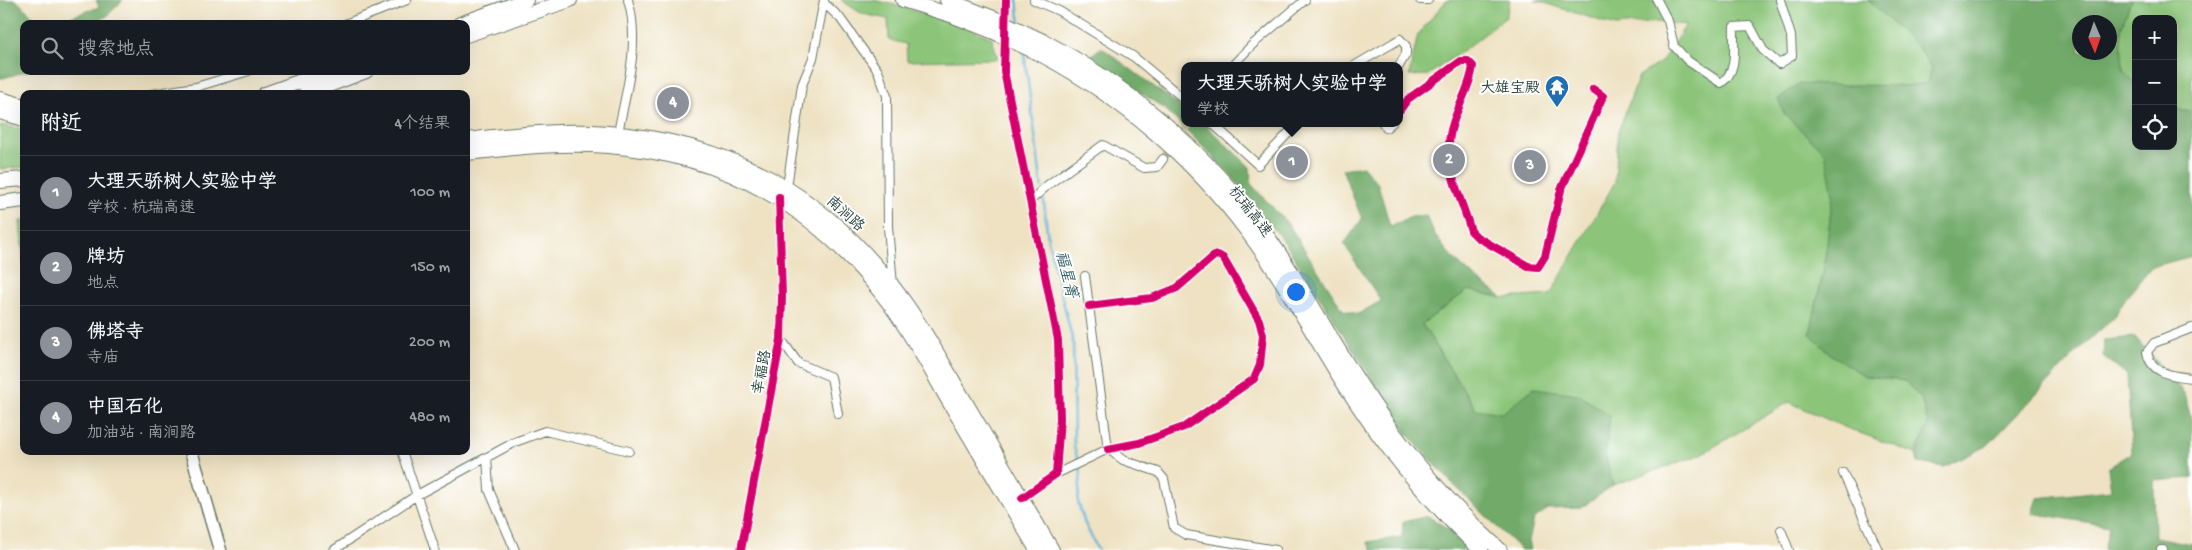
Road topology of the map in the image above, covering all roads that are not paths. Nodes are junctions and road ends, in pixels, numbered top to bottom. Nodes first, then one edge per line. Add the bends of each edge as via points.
1 (407, 0) edge
2 (526, 0) edge
3 (570, 0) edge
4 (628, 0) edge
5 (903, 0) edge
6 (947, 0) edge
7 (1006, 0) edge
8 (1034, 0) edge
9 (1305, 0) edge
10 (1420, 0) edge
11 (1428, 0) edge
12 (1657, 0) edge
13 (1780, 0) edge
14 (824, 1) edge
15 (355, 20) edge
16 (470, 20) edge
17 (995, 25) junction
18 (470, 34) edge
19 (1043, 48) junction
20 (1236, 62) edge
21 (1361, 62) edge
22 (1401, 62) edge
23 (237, 75) edge
24 (318, 75) edge
25 (355, 75) edge
26 (1593, 89) dead end
27 (181, 90) edge
28 (276, 90) edge
29 (315, 90) edge
30 (1181, 96) edge
31 (0, 99) edge
32 (20, 105) edge
33 (1403, 106) edge
34 (0, 112) edge
35 (20, 118) edge
36 (1216, 127) edge
37 (1294, 127) edge
38 (618, 134) junction
39 (470, 140) edge
40 (470, 153) edge
41 (1163, 159) tunnel mouth
42 (20, 179) edge
43 (0, 181) edge
44 (782, 192) junction
45 (20, 200) edge
46 (1031, 200) junction
47 (0, 202) edge
48 (1085, 276) dead end
49 (893, 286) junction
50 (1089, 306) junction
51 (2192, 328) edge
52 (781, 339) junction
53 (2192, 378) edge
54 (838, 414) dead end
55 (1108, 449) junction
56 (629, 451) dead end
57 (192, 455) edge
58 (403, 455) edge
59 (487, 457) junction
60 (1843, 473) dead end
61 (1056, 474) junction
62 (417, 495) junction
63 (1016, 501) junction
64 (1781, 530) dead end
65 (220, 550) edge
66 (334, 550) edge
67 (435, 550) edge
68 (514, 550) edge
69 (741, 550) edge
70 (1037, 550) edge
71 (1052, 550) edge
72 (1276, 550) edge
73 (1481, 550) edge
74 (1500, 550) edge
75 (1790, 550) edge
76 (1878, 550) edge

1 - 15 street
2 - 16 highway
3 - 18 highway
4 - 38 street via 633,15 634,37
5 - 17 highway, 杭瑞高速
6 - 17 highway, 杭瑞高速
7 - 46 street via 1004,71
8 - 30 street via 1060,11 1134,57
9 - 20 street
10 - 11 street
12 - 13 street via 1668,21 1674,46 1688,61 1721,83 1729,78 1734,66 1734,27 1750,26 1763,50 1779,64 1792,56 1791,36
14 - 44 street, 幸福路 via 812,58 802,85
14 - 49 street via 878,71 887,96 888,227
17 - 19 highway, 杭瑞高速, bridge
19 - 73 highway, 杭瑞高速 via 1134,116 1180,155 1216,193 1265,256 1386,444 1427,495
19 - 74 highway, 杭瑞高速 via 1082,63 1136,101 1188,146 1226,185 1276,249 1401,444 1449,500
21 - 22 street via 1400,39 1406,46
23 - 27 street
24 - 28 highway
25 - 29 highway
26 - 33 street via 1603,96 1561,190 1545,256 1538,268 1528,266 1476,237 1451,174 1450,134 1471,82 1473,66 1468,61 1461,61
31 - 32 highway
34 - 35 highway
36 - 37 street via 1258,164
38 - 39 highway, 南涧路 via 563,132
38 - 44 highway, 南涧路 via 704,150 746,165
40 - 44 highway, 南涧路 via 563,145 635,149 721,170
41 - 46 street via 1157,167 1144,168 1102,146
42 - 43 highway
44 - 49 highway, 南涧路 via 812,204 844,231
44 - 52 street, 幸福路
44 - 63 highway, 南涧路 via 835,241 890,304
45 - 47 highway
46 - 61 street via 1058,340 1060,419
48 - 50 street
49 - 63 highway, 南涧路 via 938,353
50 - 55 street
50 - 55 street via 1152,298 1177,288 1218,255 1223,258 1259,320 1263,335 1260,365 1254,379 1184,427 1139,443
51 - 53 street via 2154,343 2147,352 2149,363 2155,369
52 - 54 street via 798,363 831,377
52 - 69 street, 幸福路
55 - 61 street
55 - 72 street via 1123,460 1158,472 1164,480 1174,528 1186,535
56 - 59 street via 545,431
57 - 65 main road
58 - 62 street
59 - 62 street
59 - 68 street via 489,490
60 - 76 street
61 - 63 street
62 - 66 street
62 - 67 street
63 - 70 highway, 南涧路
63 - 71 highway, 南涧路
64 - 75 street

